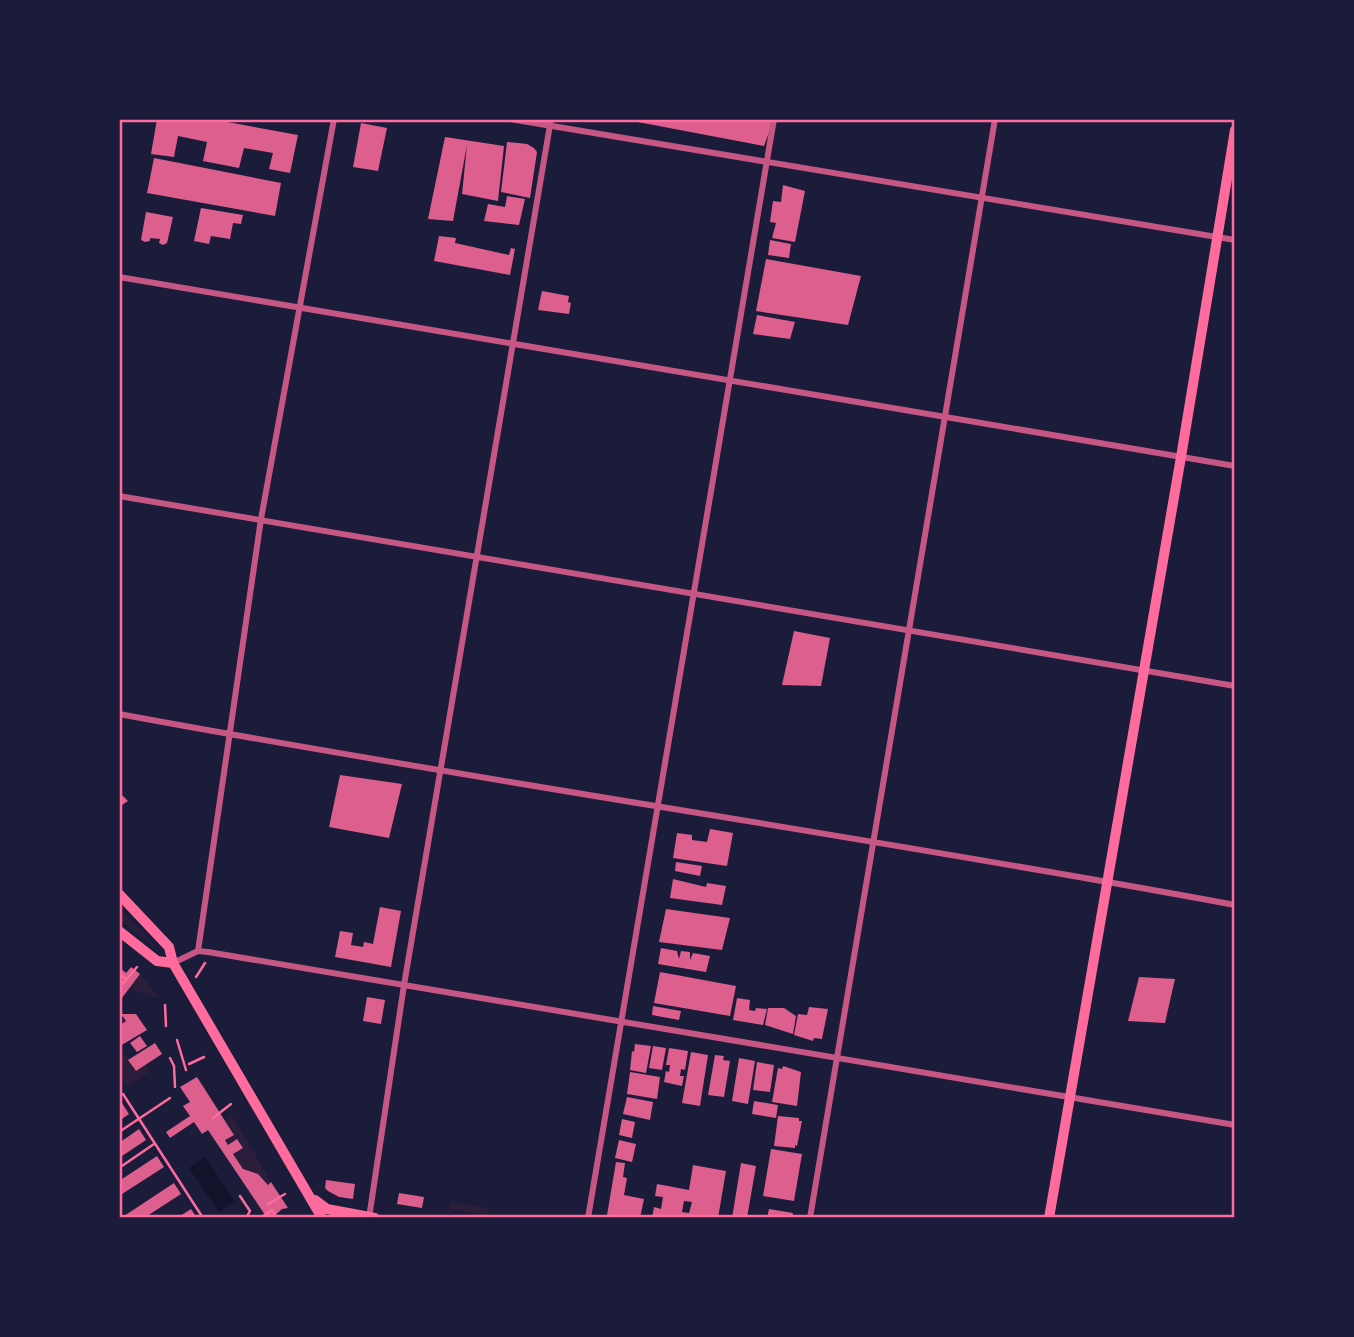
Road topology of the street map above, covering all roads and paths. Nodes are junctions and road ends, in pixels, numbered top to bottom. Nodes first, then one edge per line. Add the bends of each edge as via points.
1 (334, 119) edge
2 (510, 119) edge
3 (774, 119) edge
4 (995, 119) edge
5 (550, 122) edge
6 (1235, 130) edge
7 (767, 161) junction
8 (981, 196) junction
9 (1217, 237) junction
10 (1235, 240) edge
11 (119, 277) edge
12 (301, 307) junction
13 (513, 344) junction
14 (730, 381) junction
15 (945, 417) junction
16 (1181, 457) junction
17 (1235, 466) edge
18 (119, 496) edge
19 (261, 519) junction
20 (477, 557) junction
21 (694, 594) junction
22 (909, 631) junction
23 (1145, 671) junction
24 (1235, 686) edge
25 (119, 714) edge
26 (229, 734) junction
27 (440, 769) junction
28 (657, 807) junction
29 (873, 841) junction
30 (1108, 881) junction
31 (119, 894) edge
32 (1235, 905) edge
33 (119, 932) edge
34 (198, 951) junction
35 (173, 963) junction
36 (137, 967) dead end
37 (119, 974) edge
38 (126, 979) junction
39 (404, 985) junction
40 (188, 987) junction
41 (119, 988) edge
42 (165, 1005) dead end
43 (621, 1022) junction
44 (166, 1026) dead end
45 (177, 1040) dead end
46 (204, 1057) dead end
47 (170, 1058) dead end
48 (836, 1058) junction
49 (189, 1064) dead end
50 (186, 1070) dead end
51 (175, 1087) dead end
52 (123, 1094) dead end
53 (1070, 1097) junction
54 (170, 1098) dead end
55 (231, 1104) dead end
56 (213, 1118) dead end
57 (138, 1119) junction
58 (1235, 1125) edge
59 (119, 1132) edge
60 (154, 1144) junction
61 (119, 1168) edge
62 (303, 1183) junction
63 (285, 1194) dead end
64 (240, 1196) dead end
65 (268, 1204) dead end
66 (203, 1218) edge
67 (246, 1218) edge
68 (260, 1218) edge
69 (277, 1218) edge
70 (322, 1218) edge
71 (371, 1218) edge
72 (588, 1218) edge
73 (810, 1218) edge
74 (1049, 1218) edge

1 - 12 street
2 - 5 street
3 - 7 street
4 - 8 street
5 - 7 street
5 - 13 street
6 - 9 main road
7 - 8 street
7 - 14 street
8 - 9 street
8 - 15 street
9 - 10 street
9 - 16 main road
11 - 12 street
12 - 13 street
12 - 19 street
13 - 14 street
13 - 20 street
14 - 15 street
14 - 21 street
15 - 16 street
15 - 22 street
16 - 17 street
16 - 23 main road
18 - 19 street
19 - 20 street
19 - 26 street
20 - 21 street
20 - 27 street
21 - 22 street
21 - 28 street
22 - 23 street
22 - 29 street
23 - 24 street
23 - 30 main road
25 - 26 street
26 - 27 street
26 - 34 street
27 - 28 street
27 - 39 street
28 - 29 street
28 - 43 street
29 - 30 street
29 - 48 street
30 - 32 street
30 - 53 main road
31 - 35 main road via 169,947
33 - 35 main road via 157,961
34 - 35 street
34 - 39 street
34 - 40 path via 206,964
35 - 40 main road
36 - 38 path
37 - 38 path
38 - 41 path
39 - 43 street
39 - 71 street
40 - 62 main road
42 - 44 path
43 - 48 street
43 - 72 street
45 - 50 path
46 - 49 path
47 - 51 path
48 - 53 street
48 - 73 street
52 - 57 path
53 - 58 street
53 - 74 main road
54 - 57 path
55 - 56 path
57 - 59 path
57 - 60 path
60 - 61 path
60 - 66 path
62 - 70 main road
62 - 71 main road via 327,1209
63 - 65 path
64 - 67 path via 250,1211
68 - 69 path via 272,1210

